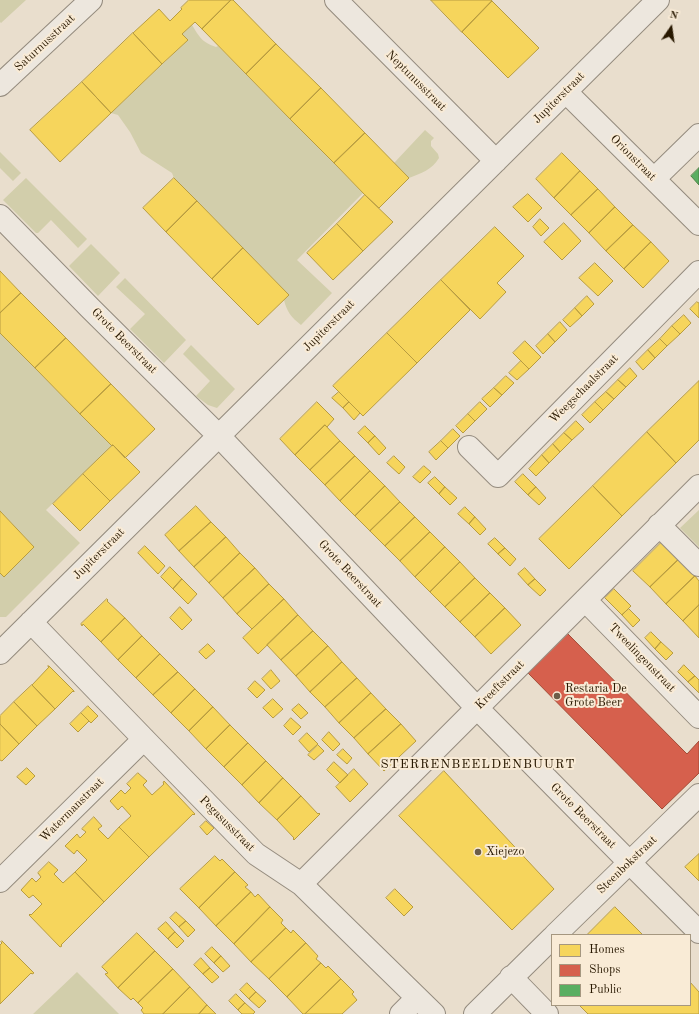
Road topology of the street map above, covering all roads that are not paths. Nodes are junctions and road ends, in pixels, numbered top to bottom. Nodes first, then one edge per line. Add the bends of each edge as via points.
1 (91, 0) edge
2 (336, 0) edge
3 (658, 0) edge
4 (0, 86) edge
5 (566, 92) junction
6 (699, 136) edge
7 (496, 161) junction
8 (654, 179) junction
9 (0, 216) edge
10 (699, 224) edge
11 (699, 272) edge
12 (219, 436) junction
13 (469, 447) dead end
14 (699, 486) edge
15 (659, 525) junction
16 (699, 565) edge
17 (585, 600) junction
18 (31, 622) junction
19 (0, 653) edge
20 (477, 708) junction
21 (699, 717) edge
22 (144, 739) junction
23 (699, 795) edge
24 (630, 863) junction
25 (0, 881) edge
26 (301, 884) junction
27 (699, 932) edge
28 (556, 934) edge
29 (551, 939) edge
30 (511, 977) junction
31 (417, 998) junction
32 (401, 1014) edge
33 (434, 1014) edge
34 (475, 1014) edge
35 (547, 1014) edge

1 - 4 street, Saturnusstraat
2 - 7 street, Neptunusstraat
3 - 5 street, Jupiterstraat
5 - 7 street, Jupiterstraat
5 - 8 street, Orionstraat
6 - 8 street
7 - 12 street, Jupiterstraat
8 - 10 street, Orionstraat
9 - 12 street, Grote Beerstraat
11 - 13 street, Weegschaalstraat via 498,476
12 - 18 street, Jupiterstraat
12 - 20 street, Grote Beerstraat
14 - 15 street, Kreeftstraat
15 - 16 street
15 - 17 street, Kreeftstraat
17 - 20 street, Kreeftstraat
17 - 21 street, Tweelingenstraat
18 - 19 street, Jupiterstraat
18 - 22 street, Pegasusstraat
20 - 24 street, Grote Beerstraat
20 - 26 street, Kreeftstraat
22 - 25 street, Watermanstraat
22 - 26 street, Pegasusstraat via 256,854
23 - 24 street, Steenbokstraat
24 - 27 street, Grote Beerstraat
24 - 28 street, Steenbokstraat
26 - 31 street, Pegasusstraat
29 - 30 street
30 - 34 street
30 - 35 street
31 - 32 street
31 - 33 street, Pegasusstraat

